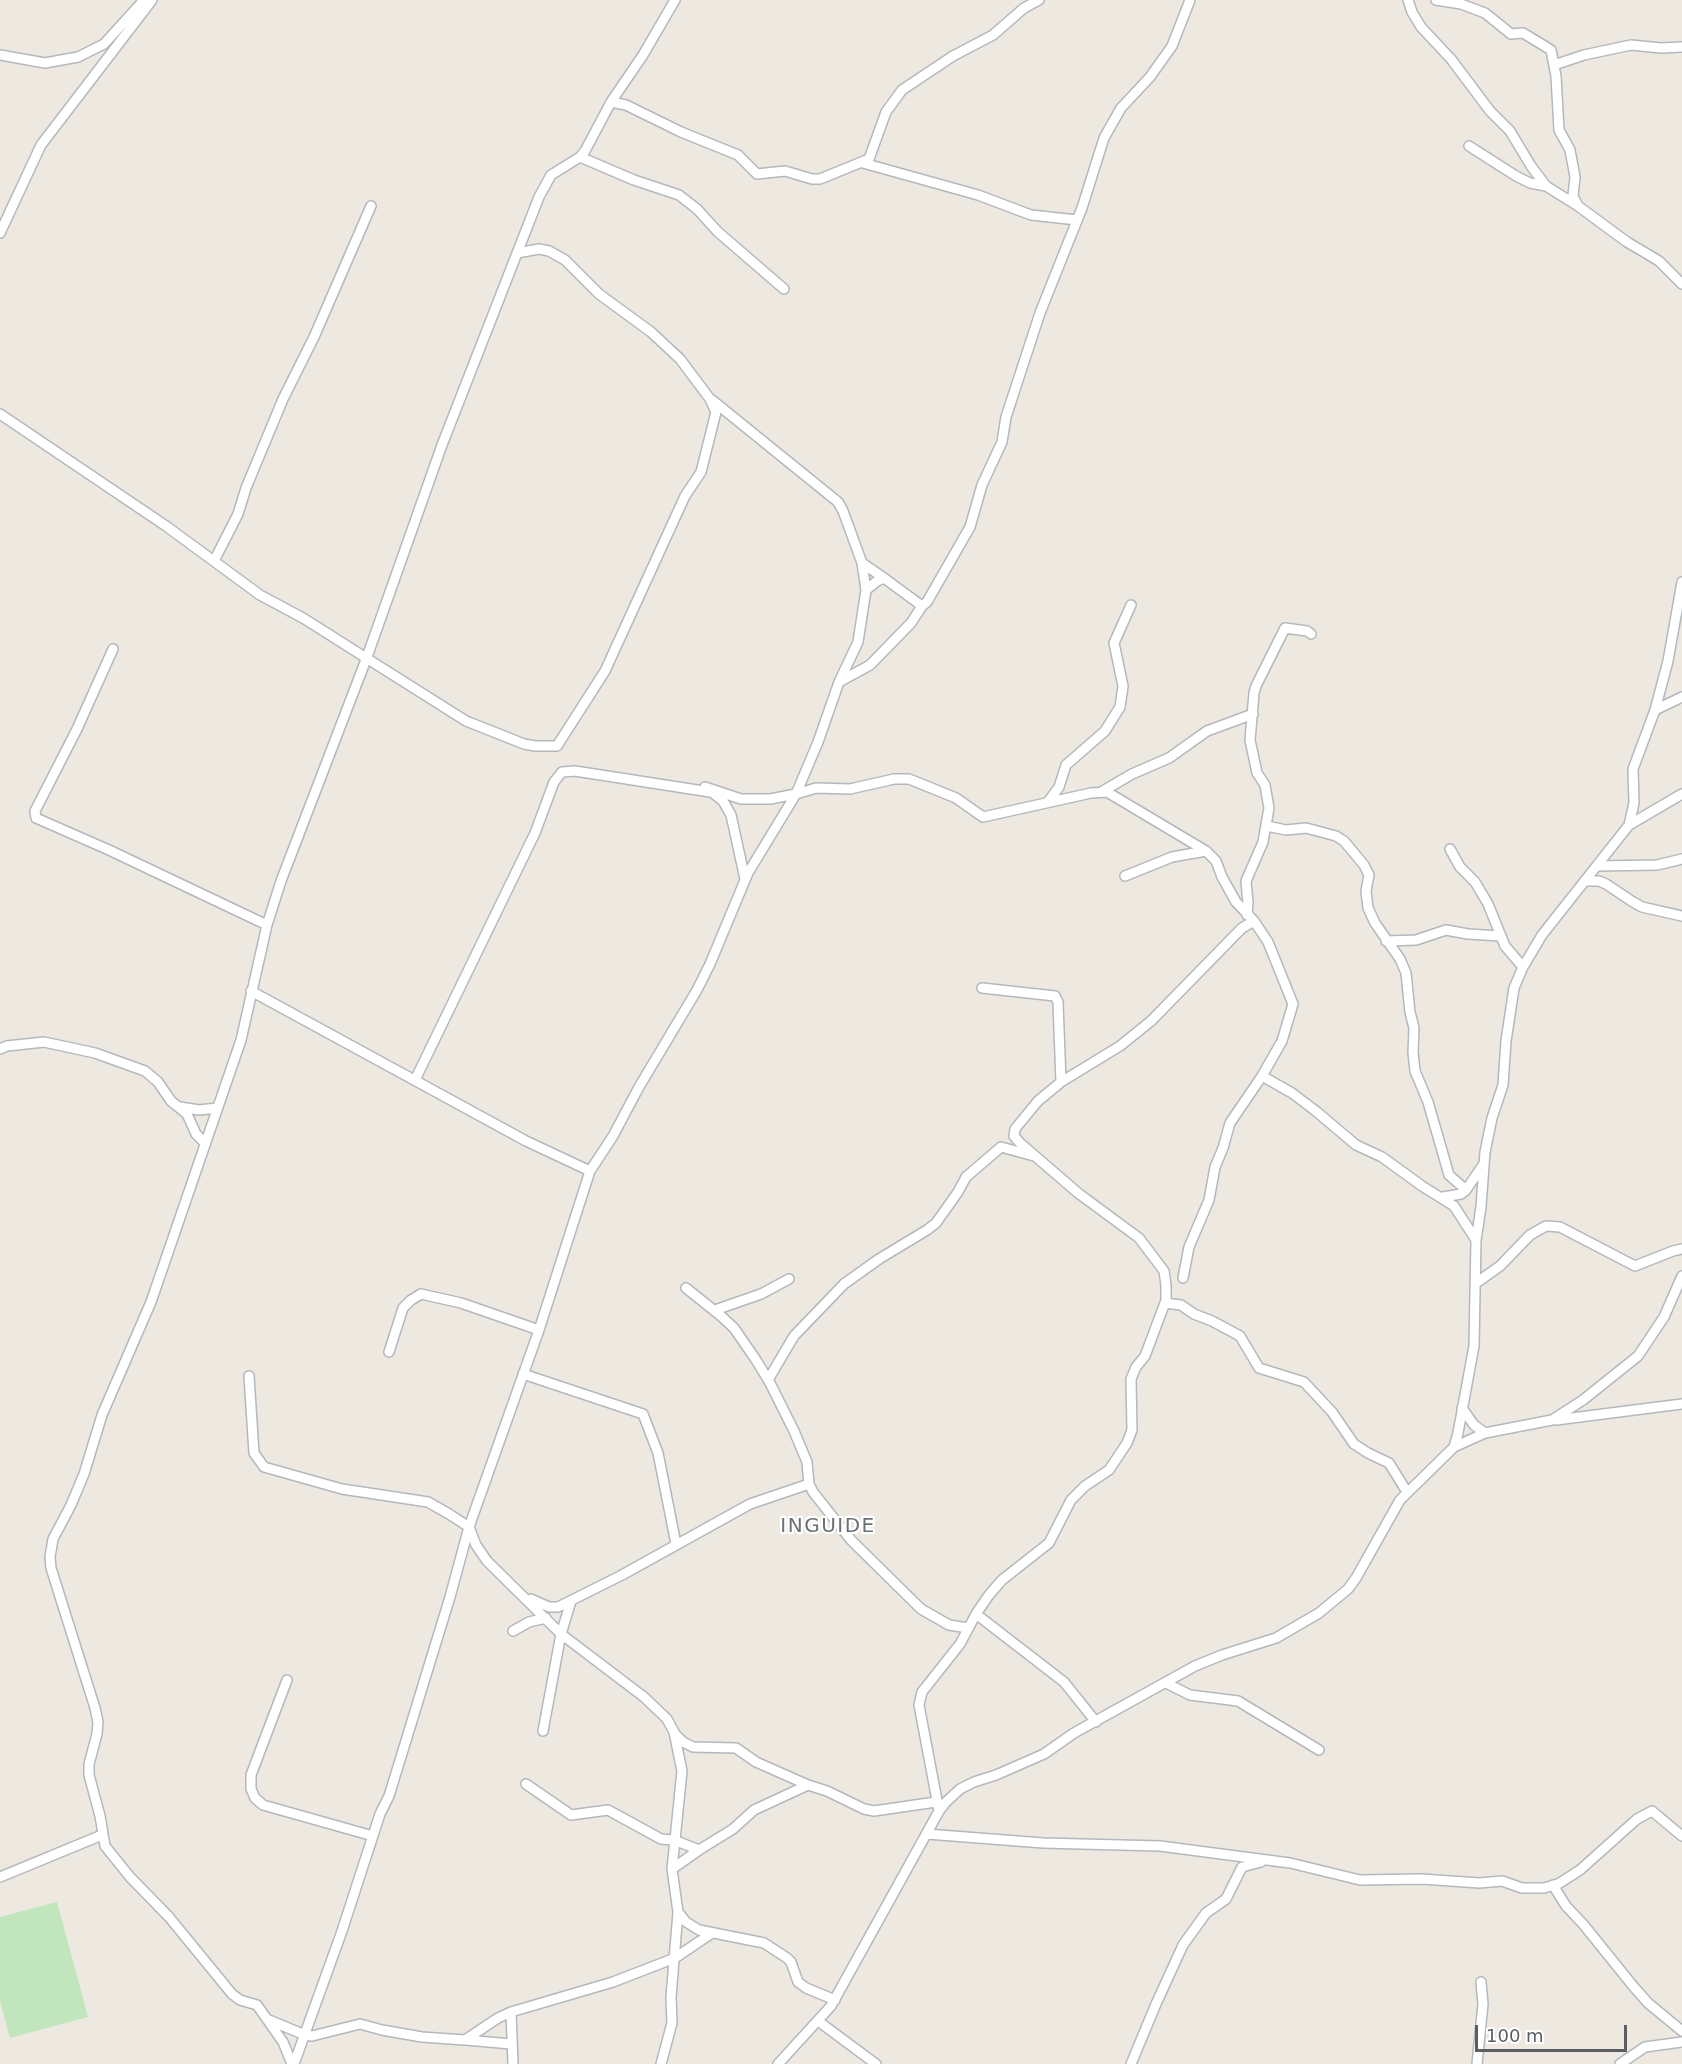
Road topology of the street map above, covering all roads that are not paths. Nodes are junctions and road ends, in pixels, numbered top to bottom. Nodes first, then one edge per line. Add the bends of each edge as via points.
1 (144, 0) edge
2 (152, 0) edge
3 (675, 0) edge
4 (1039, 0) edge
5 (1190, 0) edge
6 (1408, 0) edge
7 (1436, 0) edge
8 (1682, 47) edge
9 (0, 55) edge
10 (1554, 65) junction
11 (611, 102) junction
12 (1469, 146) dead end
13 (580, 157) junction
14 (863, 163) junction
15 (1546, 186) junction
16 (371, 206) dead end
17 (1578, 206) junction
18 (1077, 220) junction
19 (0, 233) edge
20 (517, 253) junction
21 (1682, 284) edge
22 (784, 289) dead end
23 (710, 399) junction
24 (0, 414) edge
25 (214, 561) junction
26 (862, 563) junction
27 (884, 578) junction
28 (1682, 582) edge
29 (866, 590) junction
30 (1131, 605) dead end
31 (922, 606) junction
32 (1311, 634) dead end
33 (113, 649) dead end
34 (367, 657) junction
35 (839, 682) junction
36 (1682, 697) edge
37 (1655, 710) junction
38 (1253, 714) junction
39 (1103, 791) junction
40 (712, 793) junction
41 (796, 794) junction
42 (1682, 794) edge
43 (1048, 802) junction
44 (1629, 825) junction
45 (1267, 826) junction
46 (1450, 849) dead end
47 (1206, 851) junction
48 (1682, 859) edge
49 (1597, 866) junction
50 (1125, 876) dead end
51 (1586, 880) junction
52 (745, 881) junction
53 (1682, 916) edge
54 (1250, 918) junction
55 (267, 925) junction
56 (1500, 936) junction
57 (1386, 940) junction
58 (1523, 967) junction
59 (982, 988) dead end
60 (251, 991) junction
61 (0, 1049) edge
62 (1262, 1076) junction
63 (415, 1080) junction
64 (1062, 1082) junction
65 (177, 1107) junction
66 (217, 1108) junction
67 (204, 1142) junction
68 (1038, 1157) junction
69 (1484, 1163) junction
70 (590, 1171) junction
71 (1466, 1190) junction
72 (1443, 1197) junction
73 (1476, 1240) junction
74 (1682, 1250) edge
75 (1682, 1275) edge
76 (1183, 1278) dead end
77 (789, 1279) dead end
78 (1476, 1282) junction
79 (686, 1288) dead end
80 (1165, 1302) junction
81 (715, 1310) junction
82 (540, 1330) junction
83 (389, 1352) dead end
84 (523, 1374) junction
85 (249, 1376) dead end
86 (768, 1380) junction
87 (1682, 1404) edge
88 (1462, 1408) junction
89 (1552, 1420) junction
90 (1485, 1433) junction
91 (1454, 1447) junction
92 (809, 1484) junction
93 (1407, 1492) junction
94 (469, 1527) junction
95 (676, 1544) junction
96 (525, 1597) junction
97 (571, 1601) junction
98 (976, 1614) junction
99 (546, 1618) junction
100 (968, 1628) junction
101 (513, 1631) dead end
102 (561, 1634) junction
103 (287, 1680) dead end
104 (1166, 1683) junction
105 (1096, 1722) junction
106 (543, 1731) dead end
107 (674, 1732) junction
108 (1319, 1750) dead end
109 (526, 1784) dead end
110 (808, 1785) junction
111 (938, 1807) junction
112 (927, 1834) junction
113 (102, 1835) junction
114 (374, 1836) junction
115 (1682, 1836) edge
116 (674, 1840) junction
117 (699, 1850) junction
118 (1267, 1861) junction
119 (672, 1869) junction
120 (0, 1877) edge
121 (1553, 1886) junction
122 (678, 1912) junction
123 (712, 1934) junction
124 (675, 1958) junction
125 (1481, 1982) dead end
126 (835, 2000) junction
127 (511, 2012) junction
128 (265, 2018) junction
129 (818, 2021) junction
130 (1682, 2031) edge
131 (305, 2035) junction
132 (465, 2040) junction
133 (1682, 2042) edge
134 (511, 2044) junction
135 (293, 2064) edge
136 (513, 2064) edge
137 (661, 2064) edge
138 (778, 2064) edge
139 (876, 2064) edge
140 (1131, 2064) edge
141 (1477, 2064) edge
142 (1620, 2064) edge

1 - 9 street via 104,44 78,57 45,63
2 - 19 street via 41,145
3 - 11 street
4 - 14 street via 993,35 900,92 886,112 871,156
5 - 18 street via 1172,46 1108,127
6 - 15 street via 1421,27 1510,130
7 - 10 street via 1473,8 1511,34 1523,33 1551,50
8 - 10 street via 1631,45
10 - 17 street via 1559,130 1570,150 1575,177 1573,196
11 - 13 street
11 - 14 street via 626,105 738,155 758,174 785,171 816,180
12 - 15 street via 1516,176
13 - 20 street via 546,182
13 - 22 street via 679,195
14 - 18 street via 978,195 1030,215
15 - 17 street
16 - 25 street via 314,337 282,399 238,514
17 - 21 street via 1659,261
18 - 31 street via 1040,313 1006,417 1002,442 982,485 970,527
20 - 23 street via 539,249 565,260 599,294 680,359
20 - 34 street via 442,445
23 - 26 street via 838,502
23 - 34 street via 716,418 701,472 685,496 605,672 557,746 524,744 465,721
24 - 25 street
25 - 34 street via 260,595
26 - 27 street
26 - 29 street
27 - 29 street
27 - 31 street
28 - 37 street
29 - 35 street via 858,642
30 - 43 street via 1114,643 1124,686 1120,707 1105,731 1066,765 1059,787
31 - 35 street via 870,665
32 - 38 street via 1288,627 1283,631 1256,686
33 - 55 street via 35,812 36,818
34 - 55 street
35 - 41 street
36 - 37 street
37 - 44 street via 1633,769 1634,803
38 - 39 street via 1207,731 1169,758
38 - 45 street via 1250,740 1257,773 1266,790
39 - 43 street
39 - 47 street
40 - 41 street via 705,787 741,799
40 - 52 street via 723,801 731,815
40 - 63 street via 562,772
41 - 43 street via 816,788 850,789 902,778 956,798 983,817
41 - 52 street
42 - 44 street
44 - 49 street
45 - 54 street via 1246,881
45 - 57 street via 1286,830 1306,828 1344,841 1367,870 1368,908
46 - 56 street via 1485,898
47 - 50 street via 1172,857
47 - 54 street
48 - 49 street via 1657,865
49 - 51 street
51 - 53 street via 1599,881 1642,907
51 - 58 street via 1542,935
52 - 70 street via 696,990
54 - 62 street via 1273,951 1293,1004 1282,1041
54 - 64 street via 1151,1021 1120,1046
55 - 60 street
56 - 57 street via 1446,930 1416,940
56 - 58 street
57 - 71 street via 1406,973 1414,1028 1413,1063 1446,1167 1452,1179
58 - 69 street via 1511,1002 1503,1085
59 - 64 street via 1055,996
60 - 63 street
60 - 66 street via 241,1040
61 - 65 street via 44,1042 95,1053 145,1071
62 - 72 street via 1300,1099 1356,1146 1382,1157
62 - 76 street via 1230,1123 1209,1200 1189,1247
63 - 70 street
64 - 68 street via 1038,1101 1015,1129 1016,1138
65 - 66 street
65 - 67 street via 187,1114
66 - 67 street
67 - 113 street via 151,1302 102,1415 84,1474 53,1539 50,1557 98,1722 89,1775
68 - 80 street via 1078,1193 1139,1238 1164,1271
68 - 86 street via 1001,1146 966,1177 936,1223 853,1276 828,1300 794,1336
69 - 71 street
69 - 73 street
70 - 82 street
71 - 72 street
72 - 73 street via 1458,1210
73 - 78 street
74 - 78 street via 1635,1266 1560,1227 1546,1226
75 - 89 street via 1664,1317 1638,1356
77 - 81 street via 761,1294
78 - 88 street via 1474,1346
79 - 81 street
80 - 93 street via 1181,1305 1240,1336 1259,1368 1304,1382 1337,1418 1354,1444 1389,1463
80 - 98 street via 1145,1356 1131,1379 1132,1430 1127,1443 1109,1470 1071,1500 1049,1543 1002,1580
81 - 86 street via 734,1328
82 - 83 street via 421,1294 403,1308
82 - 84 street
84 - 94 street
84 - 95 street via 643,1414 658,1454
85 - 94 street via 254,1453 264,1467 342,1489 428,1502
86 - 92 street via 803,1452
87 - 89 street
88 - 90 street
88 - 91 street
89 - 90 street
90 - 91 street
91 - 93 street
92 - 95 street via 750,1504
92 - 100 street via 851,1540 921,1609 949,1625
93 - 104 street via 1356,1578 1332,1603 1276,1638 1221,1655
94 - 96 street via 487,1561
94 - 114 street
95 - 97 street
96 - 97 street via 549,1607
96 - 99 street
97 - 102 street
98 - 100 street
98 - 105 street via 1064,1682
99 - 101 street
99 - 102 street
100 - 111 street via 920,1699
102 - 106 street
102 - 107 street via 644,1697 667,1719
103 - 114 street via 251,1775 255,1798 263,1805
104 - 105 street
104 - 108 street via 1190,1695 1238,1701
105 - 111 street via 1026,1763 974,1782
107 - 110 street via 693,1747 736,1748 756,1762
107 - 116 street via 682,1771
109 - 116 street via 571,1815 608,1810 661,1839
110 - 111 street via 874,1811
110 - 117 street via 754,1810 733,1829
111 - 112 street
112 - 118 street via 1042,1843 1160,1846
112 - 126 street
113 - 120 street
113 - 128 street via 108,1851 232,1994 254,2003
114 - 131 street
115 - 121 street via 1652,1811 1637,1819 1580,1870
116 - 117 street
116 - 119 street
117 - 119 street
118 - 121 street via 1360,1880 1502,1881 1522,1888
118 - 140 street via 1242,1867 1226,1899 1206,1913 1183,1945
119 - 122 street
121 - 130 street via 1641,1994
122 - 123 street via 686,1922
122 - 124 street
123 - 124 street
123 - 126 street via 764,1943 791,1962 798,1982
124 - 127 street via 613,1982
124 - 137 street via 672,2023
125 - 141 street via 1484,2004
126 - 129 street
127 - 132 street
127 - 134 street
128 - 131 street
128 - 135 street
129 - 138 street
129 - 139 street
131 - 132 street via 360,2024 412,2035
131 - 135 street
132 - 134 street
133 - 142 street via 1645,2047
134 - 136 street

